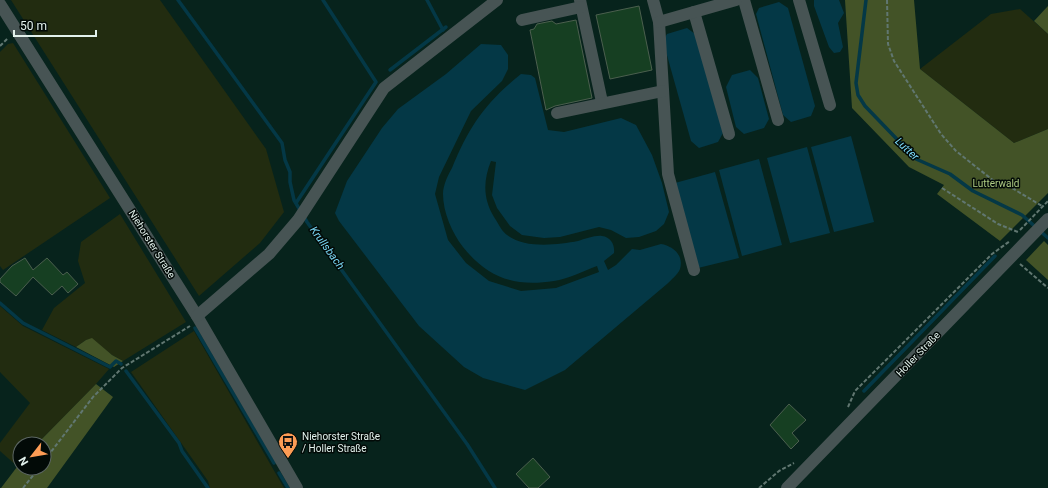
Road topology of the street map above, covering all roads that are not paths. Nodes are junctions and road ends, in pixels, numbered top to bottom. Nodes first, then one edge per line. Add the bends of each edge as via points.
1 (497, 0) edge
2 (653, 0) edge
3 (736, 0) edge
4 (744, 0) edge
5 (800, 0) edge
6 (581, 3) edge
7 (0, 4) edge
8 (694, 12) junction
9 (522, 20) dead end
10 (659, 22) junction
11 (662, 92) junction
12 (602, 102) junction
13 (830, 105) dead end
14 (557, 113) dead end
15 (778, 120) dead end
16 (729, 134) dead end
17 (1048, 219) edge
18 (694, 270) dead end
19 (198, 318) junction
20 (297, 488) edge
21 (787, 488) edge

1 - 19 street via 384,88 298,220 269,254
2 - 10 street
3 - 8 street
4 - 15 street
5 - 13 street
6 - 9 street
6 - 12 street
7 - 19 street, Niehorster Straße
8 - 10 street
8 - 16 street
10 - 11 street
11 - 12 street
11 - 18 street via 668,174
12 - 14 street
17 - 21 street, Holler Straße
19 - 20 street, Niehorster Straße

